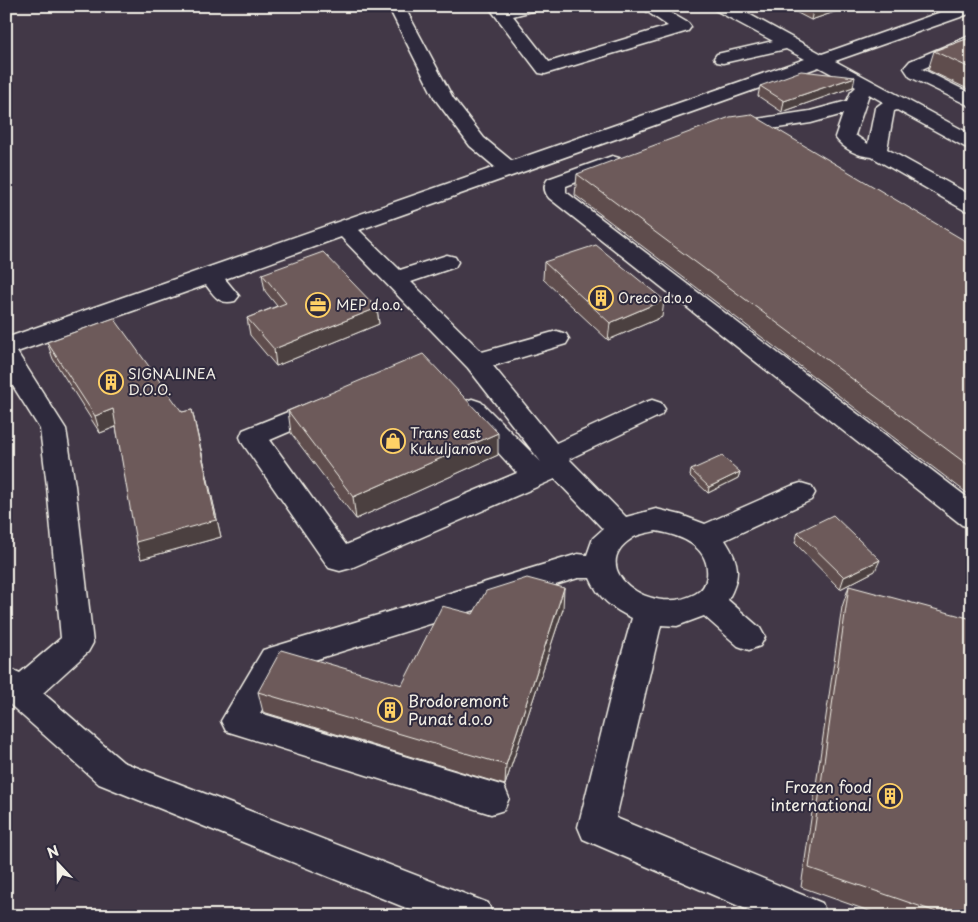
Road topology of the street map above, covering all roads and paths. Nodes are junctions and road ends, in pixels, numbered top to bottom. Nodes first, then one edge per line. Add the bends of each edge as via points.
1 (396, 6) edge
2 (530, 6) edge
3 (647, 6) edge
4 (721, 6) edge
5 (972, 7) edge
6 (499, 10) edge
7 (972, 40) edge
8 (789, 43) junction
9 (723, 58) dead end
10 (822, 60) junction
11 (863, 83) junction
12 (897, 102) junction
13 (972, 102) edge
14 (856, 105) junction
15 (711, 132) edge
16 (972, 143) edge
17 (877, 151) junction
18 (636, 154) edge
19 (509, 168) junction
20 (972, 205) edge
21 (344, 227) junction
22 (447, 262) dead end
23 (210, 276) junction
24 (394, 280) junction
25 (226, 296) dead end
26 (557, 339) dead end
27 (6, 347) edge
28 (6, 355) edge
29 (477, 362) junction
30 (456, 390) edge
31 (350, 396) edge
32 (652, 409) dead end
33 (549, 466) junction
34 (801, 492) dead end
35 (972, 517) edge
36 (620, 529) junction
37 (704, 537) junction
38 (600, 566) junction
39 (709, 602) junction
40 (649, 612) junction
41 (749, 638) dead end
42 (13, 687) edge
43 (491, 798) dead end
44 (474, 916) edge
45 (808, 916) edge

1 - 19 street via 444,99 477,142
2 - 6 street
3 - 6 street via 682,27 545,70 526,41
4 - 8 street
5 - 10 street
7 - 13 street via 914,68 916,73
8 - 9 street
8 - 10 street
10 - 11 street
10 - 19 street
11 - 12 street
11 - 14 street
12 - 16 street
12 - 17 street via 884,108
14 - 15 street via 812,117
14 - 17 street via 845,137 864,150
17 - 20 street
18 - 35 street via 555,183 556,194
19 - 21 street
21 - 23 street
21 - 24 street
22 - 24 street
23 - 25 street
23 - 27 street
24 - 29 street
26 - 29 street
28 - 42 street via 53,429 77,643
29 - 33 street
30 - 33 street
31 - 33 street via 253,438 340,560
32 - 33 street
33 - 36 street
34 - 37 street
36 - 37 street via 637,522 656,520 677,523
36 - 38 street via 608,539 601,552
37 - 39 street via 720,557 724,573
38 - 40 street via 605,582 615,595 631,606
38 - 43 street via 578,566 274,659 238,721
39 - 40 street via 692,611 671,614
39 - 41 street
40 - 45 street via 596,827
42 - 44 street via 111,773

